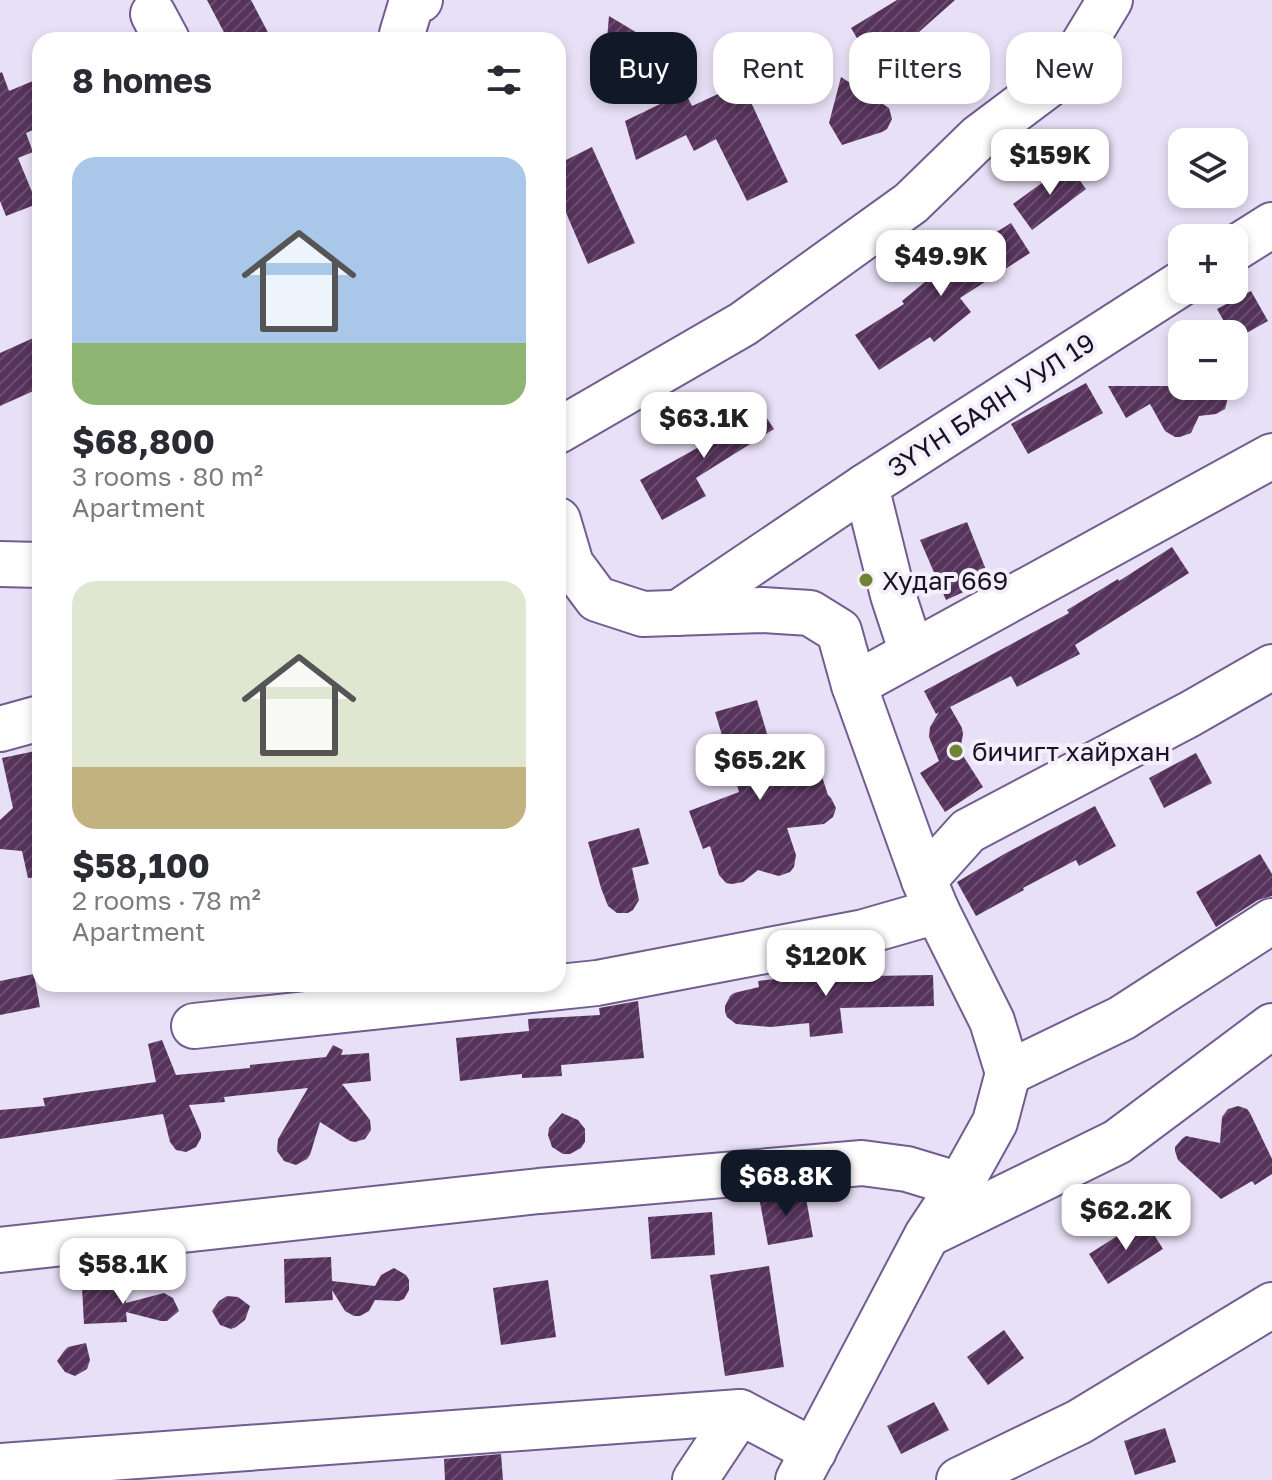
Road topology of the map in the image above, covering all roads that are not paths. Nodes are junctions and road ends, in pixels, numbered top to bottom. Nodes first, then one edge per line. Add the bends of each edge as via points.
1 (420, 0) edge
2 (1110, 0) edge
3 (403, 32) edge
4 (1272, 225) edge
5 (1248, 240) edge
6 (1168, 292) edge
7 (566, 426) edge
8 (1272, 456) edge
9 (866, 486) junction
10 (566, 567) edge
11 (678, 613) junction
12 (912, 653) junction
13 (1272, 667) edge
14 (854, 685) junction
15 (32, 720) edge
16 (0, 729) edge
17 (931, 896) junction
18 (1272, 921) edge
19 (566, 986) edge
20 (513, 992) edge
21 (194, 1026) dead end
22 (1272, 1026) edge
23 (1008, 1073) junction
24 (960, 1185) junction
25 (927, 1235) junction
26 (0, 1250) edge
27 (1272, 1305) edge
28 (740, 1412) junction
29 (0, 1466) edge
30 (806, 1466) edge
31 (695, 1480) edge
32 (959, 1480) edge

1 - 3 street via 411,4
2 - 7 street via 1067,71 979,137 911,203 743,324
4 - 5 street
6 - 9 street, ЗҮҮН БАЯН УУЛ 19
8 - 12 street
9 - 11 street
9 - 12 street, ЗҮҮН БАЯН УУЛ 19
10 - 11 street via 597,599 643,614
11 - 14 street via 810,613 839,631
12 - 14 street
13 - 17 street via 968,831
14 - 17 street
15 - 16 street
17 - 19 street via 864,932
17 - 23 street via 992,1021
18 - 23 street via 1122,1018
20 - 21 street
22 - 25 street via 1117,1142
23 - 24 street via 995,1122
24 - 25 street
24 - 26 street via 907,1169 862,1163 523,1192
25 - 30 street
27 - 32 street via 1079,1422
28 - 29 street
28 - 30 street
28 - 31 street

